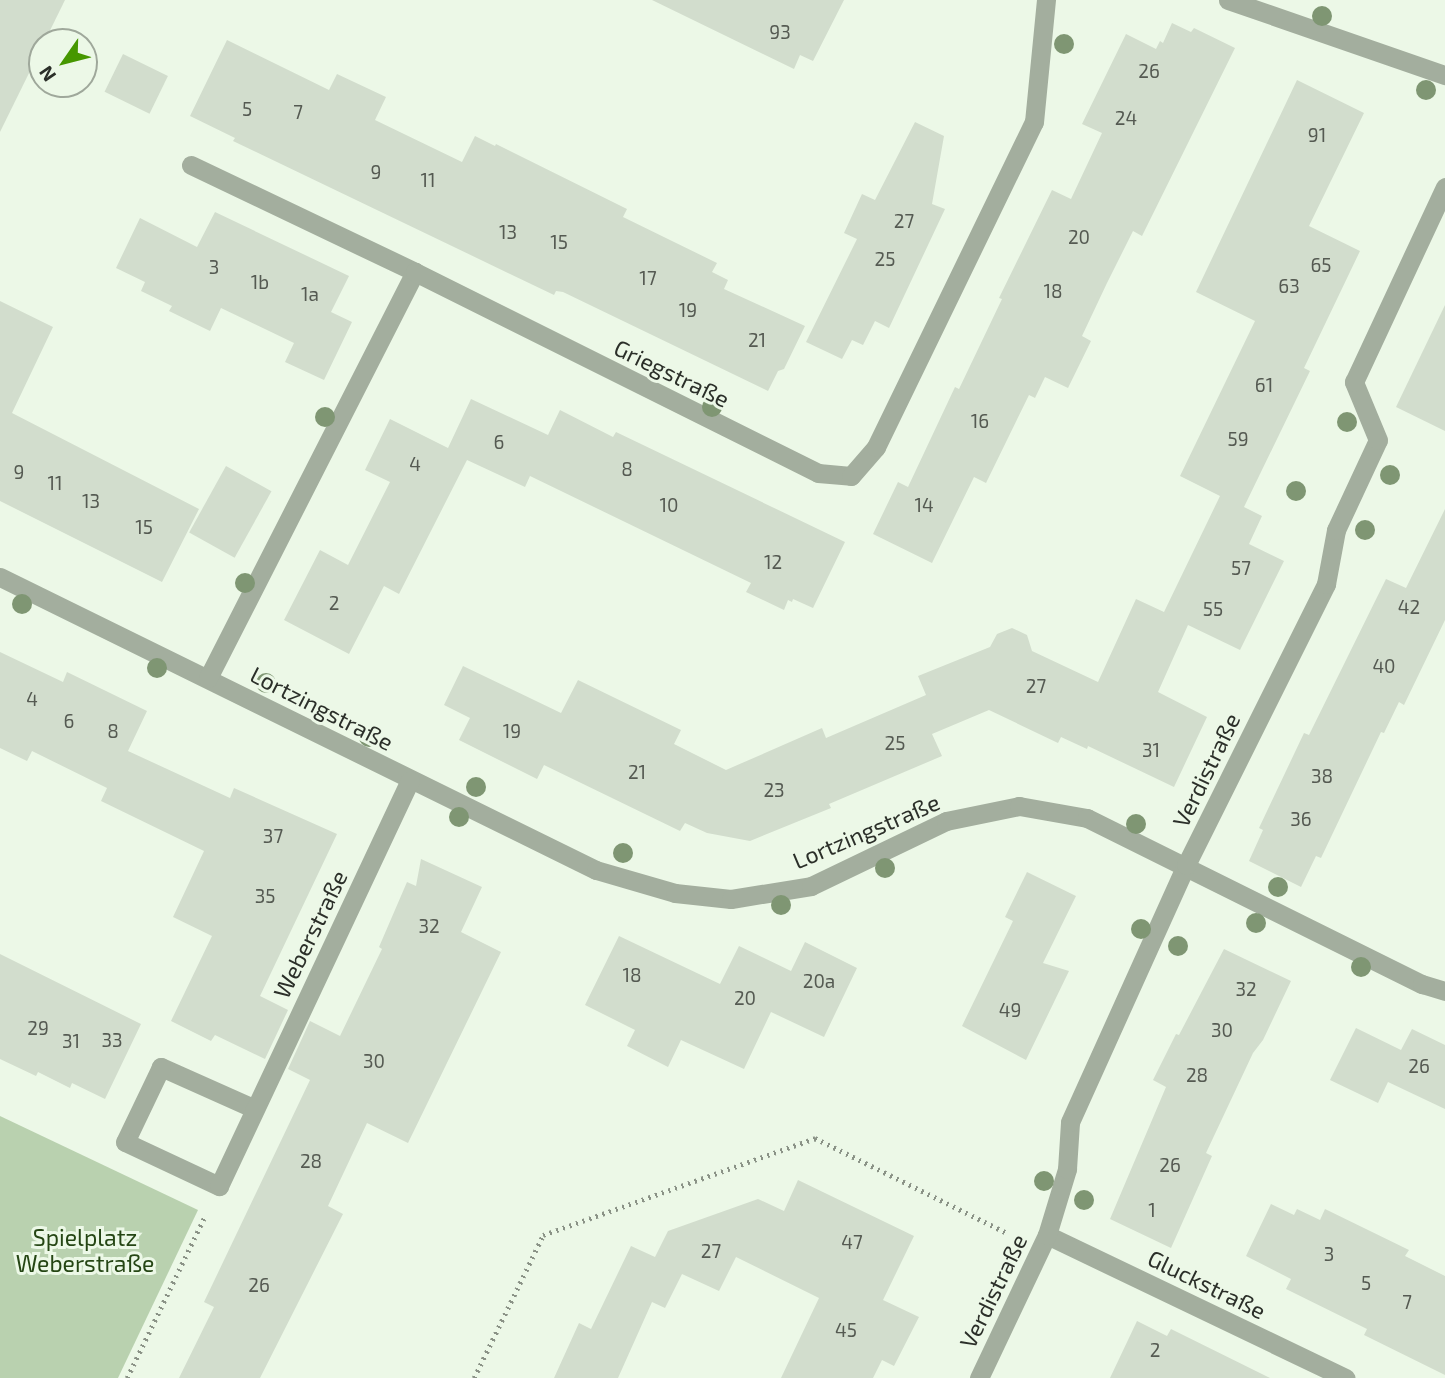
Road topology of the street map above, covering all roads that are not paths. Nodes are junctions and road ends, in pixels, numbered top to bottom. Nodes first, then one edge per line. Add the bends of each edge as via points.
1 (1046, 0) edge
2 (1228, 0) edge
3 (1445, 75) edge
4 (191, 165) dead end
5 (1445, 187) edge
6 (415, 272) junction
7 (0, 577) edge
8 (208, 678) junction
9 (410, 781) junction
10 (1186, 865) junction
11 (1445, 991) edge
12 (253, 1108) junction
13 (1044, 1242) junction
14 (979, 1378) edge
15 (1346, 1378) edge

1 - 6 street, Griegstraße via 1034,122 876,447 851,476 818,473
2 - 3 street
4 - 6 street
5 - 10 street, Verdistraße via 1354,382 1378,440 1336,530 1326,584
6 - 8 street
7 - 8 street, Lortzingstraße
8 - 9 street, Lortzingstraße
9 - 10 street, Lortzingstraße via 596,870 675,893 731,899 811,886 946,821 1019,806 1087,818
9 - 12 street, Weberstraße
10 - 11 street, Lortzingstraße via 1422,984
10 - 13 street, Verdistraße via 1070,1122 1067,1169
12 - 12 street, Weberstraße via 219,1186 125,1142 161,1066
13 - 14 street, Verdistraße
13 - 15 street, Gluckstraße

